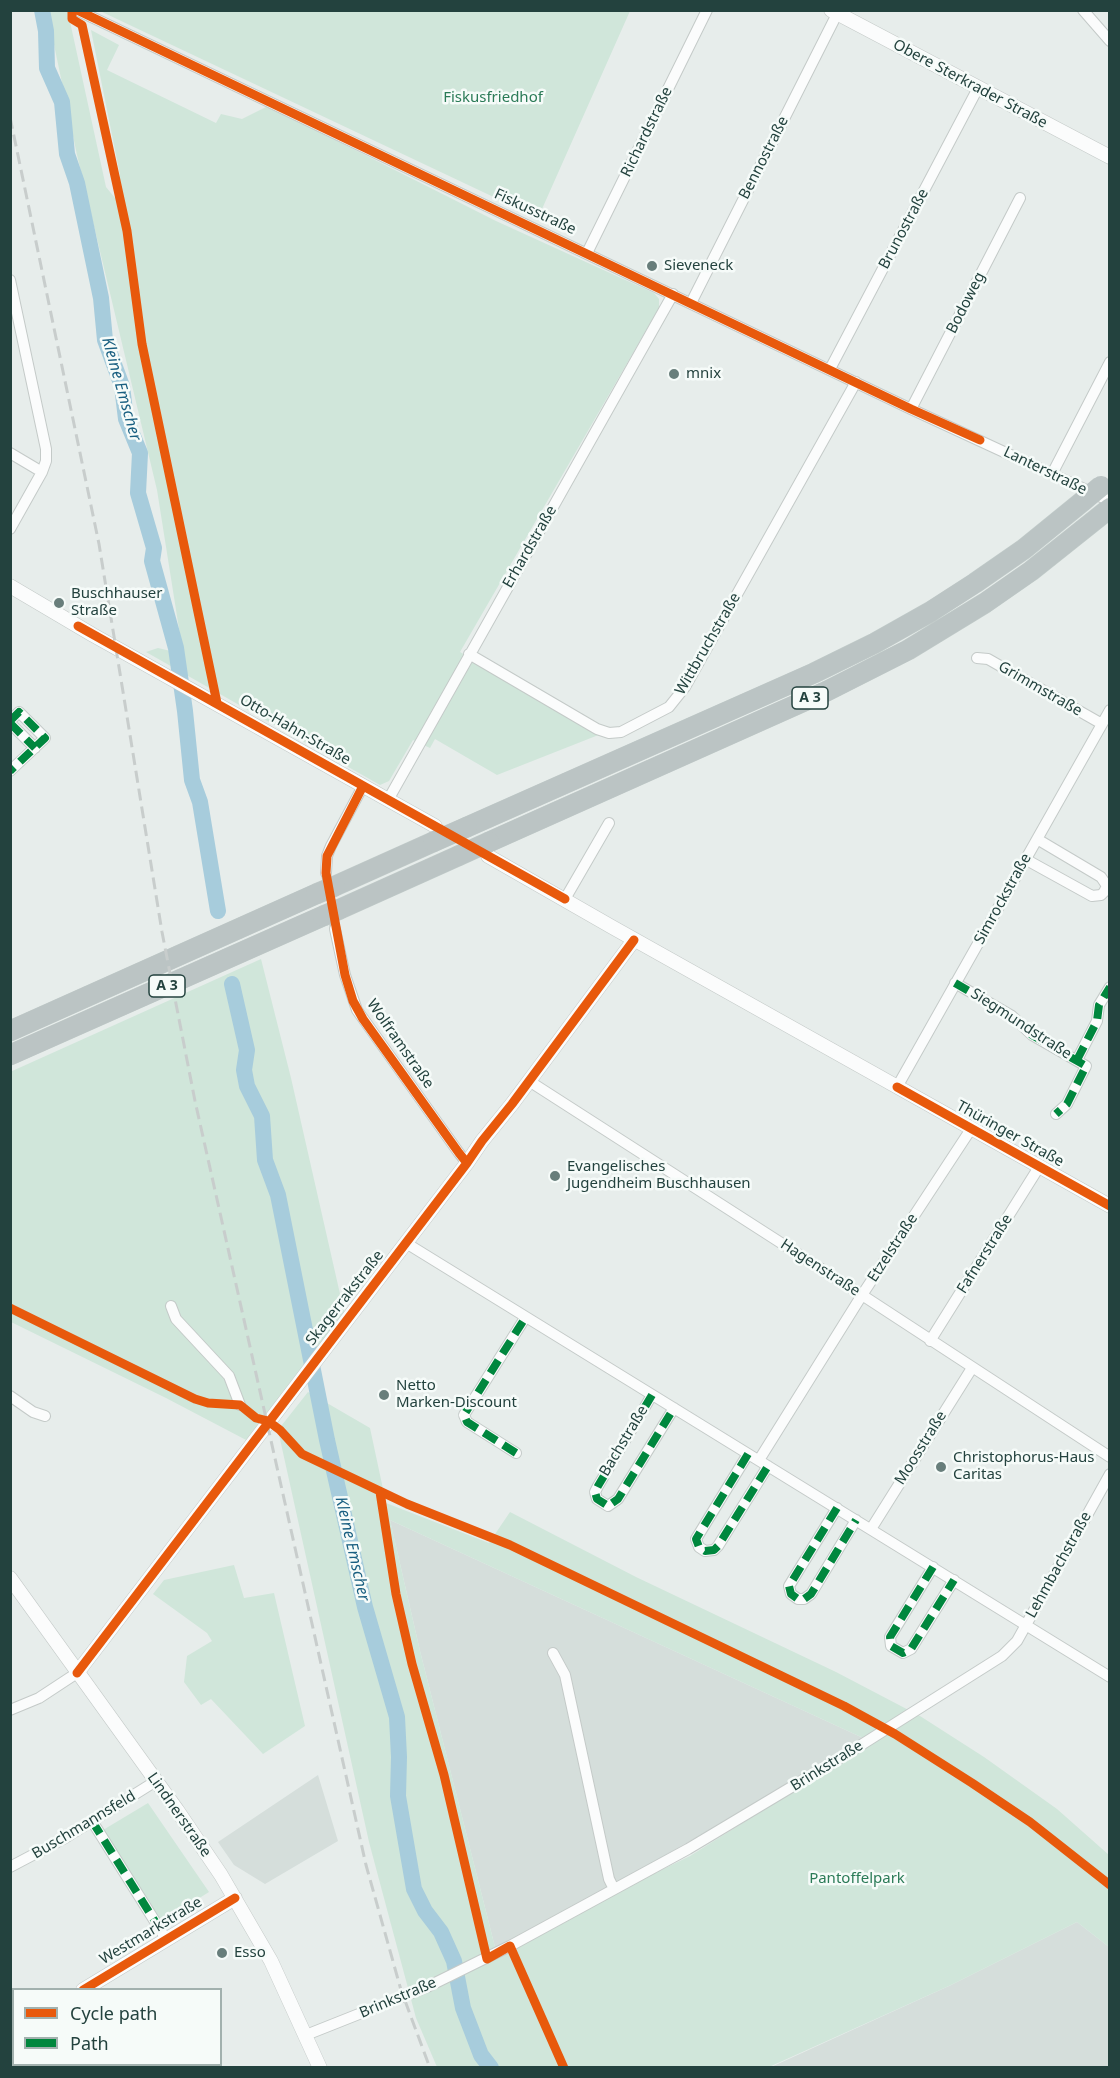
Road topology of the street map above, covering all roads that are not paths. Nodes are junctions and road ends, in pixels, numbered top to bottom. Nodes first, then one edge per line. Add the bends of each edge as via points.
1 (77, 10) edge
2 (707, 10) edge
3 (1083, 10) edge
4 (834, 12) edge
5 (1110, 41) edge
6 (978, 88) junction
7 (1110, 157) edge
8 (1020, 198) dead end
9 (587, 253) junction
10 (10, 280) edge
11 (673, 294) junction
12 (691, 303) junction
13 (1110, 362) edge
14 (830, 369) junction
15 (856, 382) junction
16 (911, 409) junction
17 (980, 440) joint
18 (10, 453) edge
19 (42, 472) junction
20 (1052, 474) junction
21 (1107, 497) edge
22 (10, 529) edge
23 (10, 586) edge
24 (469, 654) junction
25 (977, 658) dead end
26 (1110, 710) edge
27 (10, 722) edge
28 (1102, 724) junction
29 (10, 771) edge
30 (363, 786) junction
31 (388, 800) junction
32 (609, 823) dead end
33 (434, 834) junction
34 (1037, 839) junction
35 (488, 849) junction
36 (1025, 859) junction
37 (331, 880) junction
38 (565, 899) junction
39 (333, 918) junction
40 (634, 940) junction
41 (955, 983) junction
42 (1110, 987) edge
43 (10, 1031) edge
44 (10, 1056) edge
45 (1082, 1063) junction
46 (529, 1081) junction
47 (897, 1087) junction
48 (1056, 1114) dead end
49 (971, 1129) junction
50 (467, 1163) junction
51 (1039, 1167) junction
52 (1110, 1206) edge
53 (406, 1243) junction
54 (862, 1295) junction
55 (171, 1306) dead end
56 (525, 1318) junction
57 (930, 1341) junction
58 (972, 1368) junction
59 (652, 1395) junction
60 (10, 1396) edge
61 (240, 1405) dead end
62 (674, 1408) junction
63 (45, 1416) dead end
64 (516, 1453) dead end
65 (748, 1454) junction
66 (1110, 1457) edge
67 (763, 1463) junction
68 (1110, 1474) edge
69 (837, 1508) junction
70 (856, 1520) junction
71 (871, 1529) junction
72 (933, 1567) junction
73 (10, 1578) edge
74 (954, 1580) junction
75 (1026, 1624) junction
76 (553, 1653) dead end
77 (76, 1672) junction
78 (1110, 1677) edge
79 (10, 1710) edge
80 (156, 1781) junction
81 (93, 1821) junction
82 (10, 1867) edge
83 (614, 1889) junction
84 (235, 1898) junction
85 (166, 1939) junction
86 (85, 1988) edge
87 (306, 2035) junction
88 (320, 2067) edge

1 - 9 street, Fiskusstraße
2 - 9 street, Richardstraße
3 - 5 street
4 - 6 street, Obere Sterkrader Straße
4 - 12 street, Bennostraße
6 - 7 street, Obere Sterkrader Straße
6 - 14 street, Brunostraße
8 - 16 street, Bodoweg
9 - 11 street, Fiskusstraße
10 - 19 street via 46,449
11 - 12 street, Fiskusstraße
11 - 24 street, Erhardstraße
12 - 14 street, Fiskusstraße
13 - 20 street
14 - 15 street, Fiskusstraße
15 - 16 street, Fiskusstraße
15 - 24 street, Wittbruchstraße via 685,687 669,707 621,732 609,733
16 - 17 street, Fiskusstraße
17 - 20 street, Lanterstraße
18 - 19 street
19 - 22 street
20 - 21 street, Lanterstraße
21 - 33 highway, A 3, bridge via 1083,501 975,583 875,643 467,827
21 - 35 highway, A 3 via 1031,571 899,654
23 - 30 street, Otto-Hahn-Straße
24 - 31 street, Erhardstraße
25 - 28 street, Grimmstraße via 988,659
26 - 28 street, Simrockstraße
27 - 29 street via 19,712 45,738
28 - 34 street, Simrockstraße
30 - 31 street, Otto-Hahn-Straße
30 - 37 street via 327,856
31 - 33 street, Otto-Hahn-Straße
32 - 38 street
33 - 37 highway, A 3
34 - 36 street, Simrockstraße
34 - 36 street via 1101,877 1107,886 1104,891 1092,896
35 - 38 street
35 - 39 highway, A 3, bridge via 458,856
36 - 41 street, Simrockstraße
37 - 43 highway, A 3, bridge via 316,894
38 - 40 street, Thüringer Straße
39 - 44 highway, A 3
39 - 50 street, Wolframstraße via 357,1010
40 - 46 street, Skagerrakstraße
40 - 47 street, Thüringer Straße
41 - 45 street, Siegmundstraße
41 - 47 street, Simrockstraße
42 - 45 street via 1099,1005
45 - 48 street via 1067,1104
46 - 50 street, Skagerrakstraße
46 - 54 street, Hagenstraße
47 - 49 street, Thüringer Straße
49 - 51 street, Thüringer Straße
49 - 54 street, Etzelstraße
50 - 53 street, Skagerrakstraße
51 - 52 street, Thüringer Straße
51 - 57 street, Fafnerstraße
53 - 56 street, Bachstraße
53 - 77 street, Skagerrakstraße
54 - 57 street, Hagenstraße
54 - 67 street, Etzelstraße
55 - 61 street via 177,1319 229,1376
56 - 59 street, Bachstraße
56 - 64 street via 464,1415 466,1422
57 - 58 street, Hagenstraße
58 - 66 street, Hagenstraße
58 - 71 street, Moosstraße
59 - 62 street, Bachstraße
59 - 62 street, Bachstraße via 595,1492 597,1499 608,1506 618,1499
60 - 63 street
62 - 65 street, Bachstraße
65 - 67 street, Bachstraße
65 - 67 street via 696,1539 705,1551 718,1546
67 - 69 street, Bachstraße
68 - 75 street, Lehmbachstraße
69 - 70 street, Bachstraße
69 - 70 street via 789,1586 798,1599 811,1594
70 - 71 street, Bachstraße
71 - 72 street, Bachstraße
72 - 74 street, Bachstraße
72 - 74 street via 890,1638 891,1646 903,1653 911,1649
73 - 77 street, Lindnerstraße
74 - 75 street, Bachstraße
75 - 78 street, Bachstraße
75 - 83 street, Brinkstraße via 1013,1646 996,1660 779,1795
76 - 83 street via 566,1675
77 - 79 street via 39,1698
77 - 80 street, Lindnerstraße
80 - 81 street, Buschmannsfeld
80 - 84 street, Lindnerstraße
81 - 82 street, Buschmannsfeld
81 - 85 street
83 - 87 street, Brinkstraße via 464,1970
84 - 85 street, Westmarkstraße
84 - 87 street, Lindnerstraße
85 - 86 street, Westmarkstraße
87 - 88 street, Lindnerstraße

